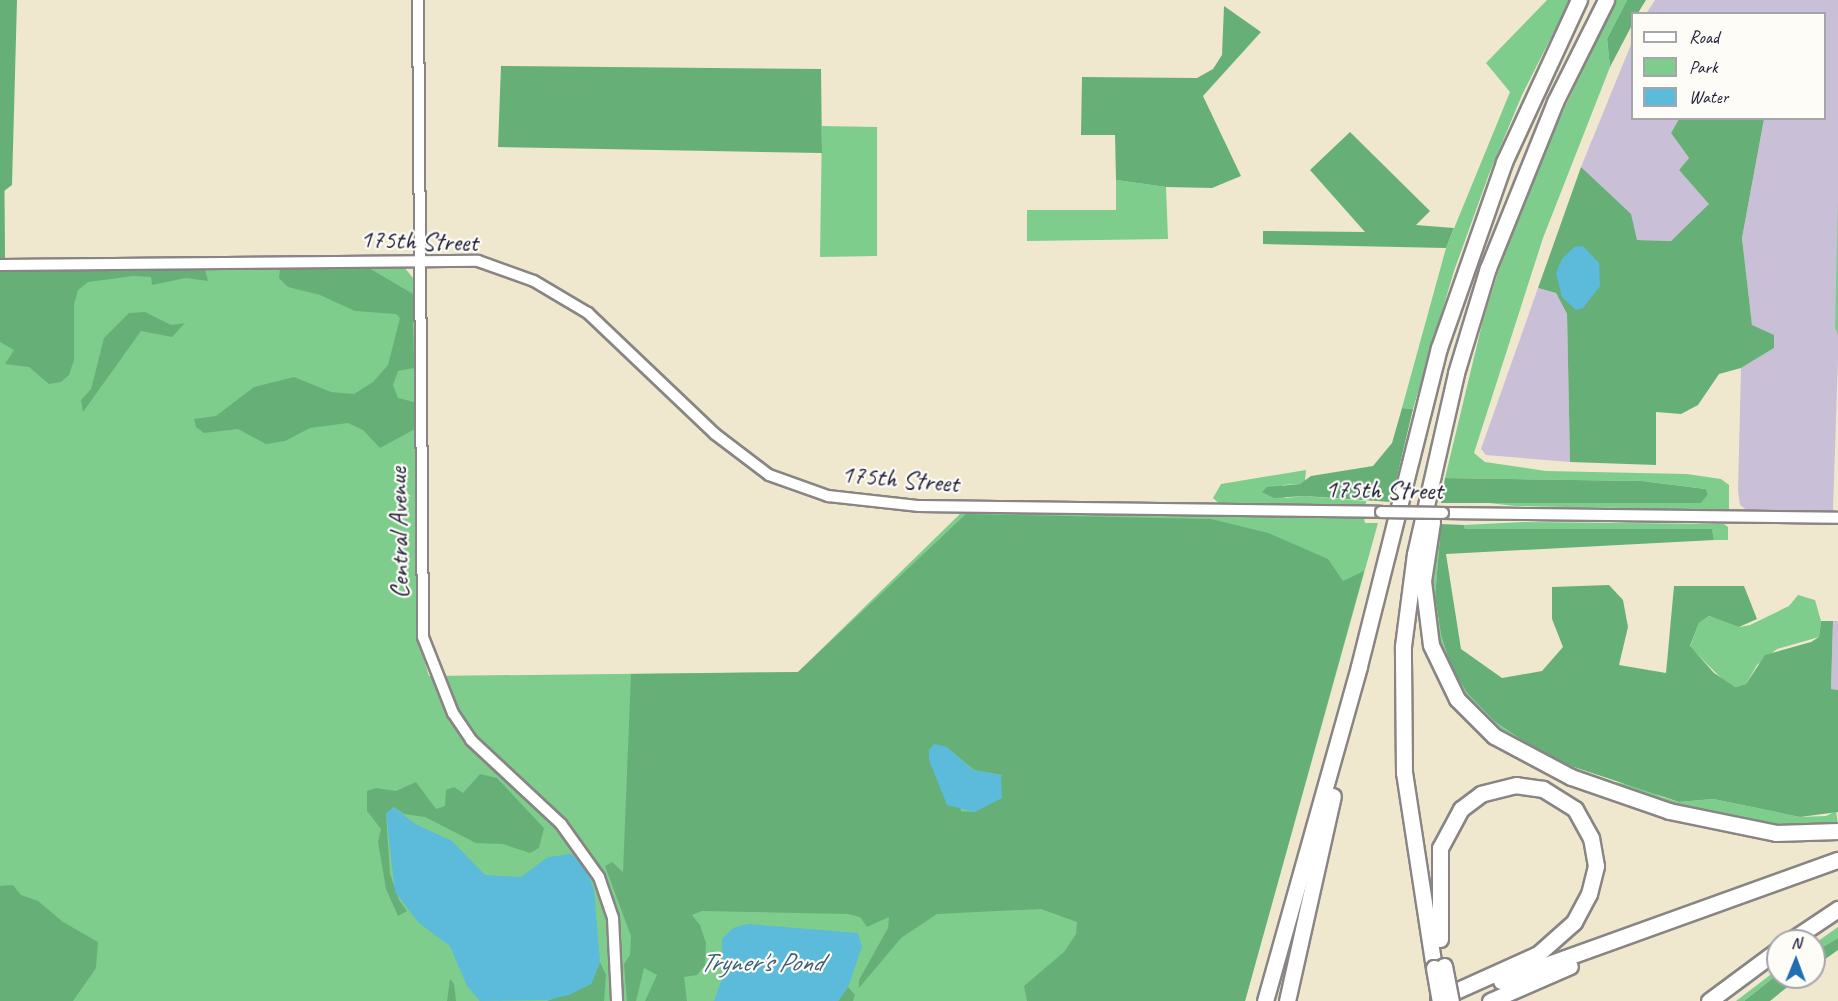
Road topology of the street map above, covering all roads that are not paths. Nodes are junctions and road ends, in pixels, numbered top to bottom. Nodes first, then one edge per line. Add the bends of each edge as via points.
1 (417, 0) edge
2 (1579, 0) edge
3 (1606, 0) edge
4 (419, 260) junction
5 (0, 265) edge
6 (1456, 373) junction
7 (1838, 518) edge
8 (1359, 666) junction
9 (1403, 709) junction
10 (1838, 831) edge
11 (1838, 860) edge
12 (1838, 909) edge
13 (1838, 920) edge
14 (1808, 929) edge
15 (1825, 929) edge
16 (1440, 939) junction
17 (1613, 941) junction
18 (1766, 959) edge
19 (1439, 967) junction
20 (1766, 970) edge
21 (617, 1001) edge
22 (1265, 1001) edge
23 (1287, 1001) edge
24 (1434, 1001) edge
25 (1440, 1001) edge
26 (1451, 1001) edge
27 (1490, 1001) edge
28 (1709, 1001) edge
29 (1725, 1001) edge

1 - 4 street, Central Avenue
2 - 8 highway via 1504,162 1439,348
3 - 6 highway via 1555,102 1518,189
4 - 5 street, 175th Street
4 - 7 street, 175th Street, bridge via 478,261 534,281 588,313 715,434 769,475 828,496 919,506
4 - 21 street, Central Avenue via 423,637 453,713 471,740 561,824 599,877 613,918
6 - 9 highway via 1415,554 1403,646
6 - 10 highway via 1425,558 1423,601 1436,659 1465,709 1494,736 1522,754 1635,801 1748,830 1796,834
8 - 22 highway
8 - 23 highway
9 - 16 highway
9 - 19 highway via 1404,773
11 - 17 highway
12 - 14 highway
13 - 15 highway
16 - 19 highway
16 - 24 highway via 1440,848 1454,819 1466,805 1492,789 1516,785 1543,789 1575,809 1592,838 1596,866 1589,894 1574,922 1538,954
17 - 26 highway
17 - 27 highway via 1588,959
18 - 28 highway
19 - 25 highway, bridge
19 - 26 highway, bridge
20 - 29 highway

